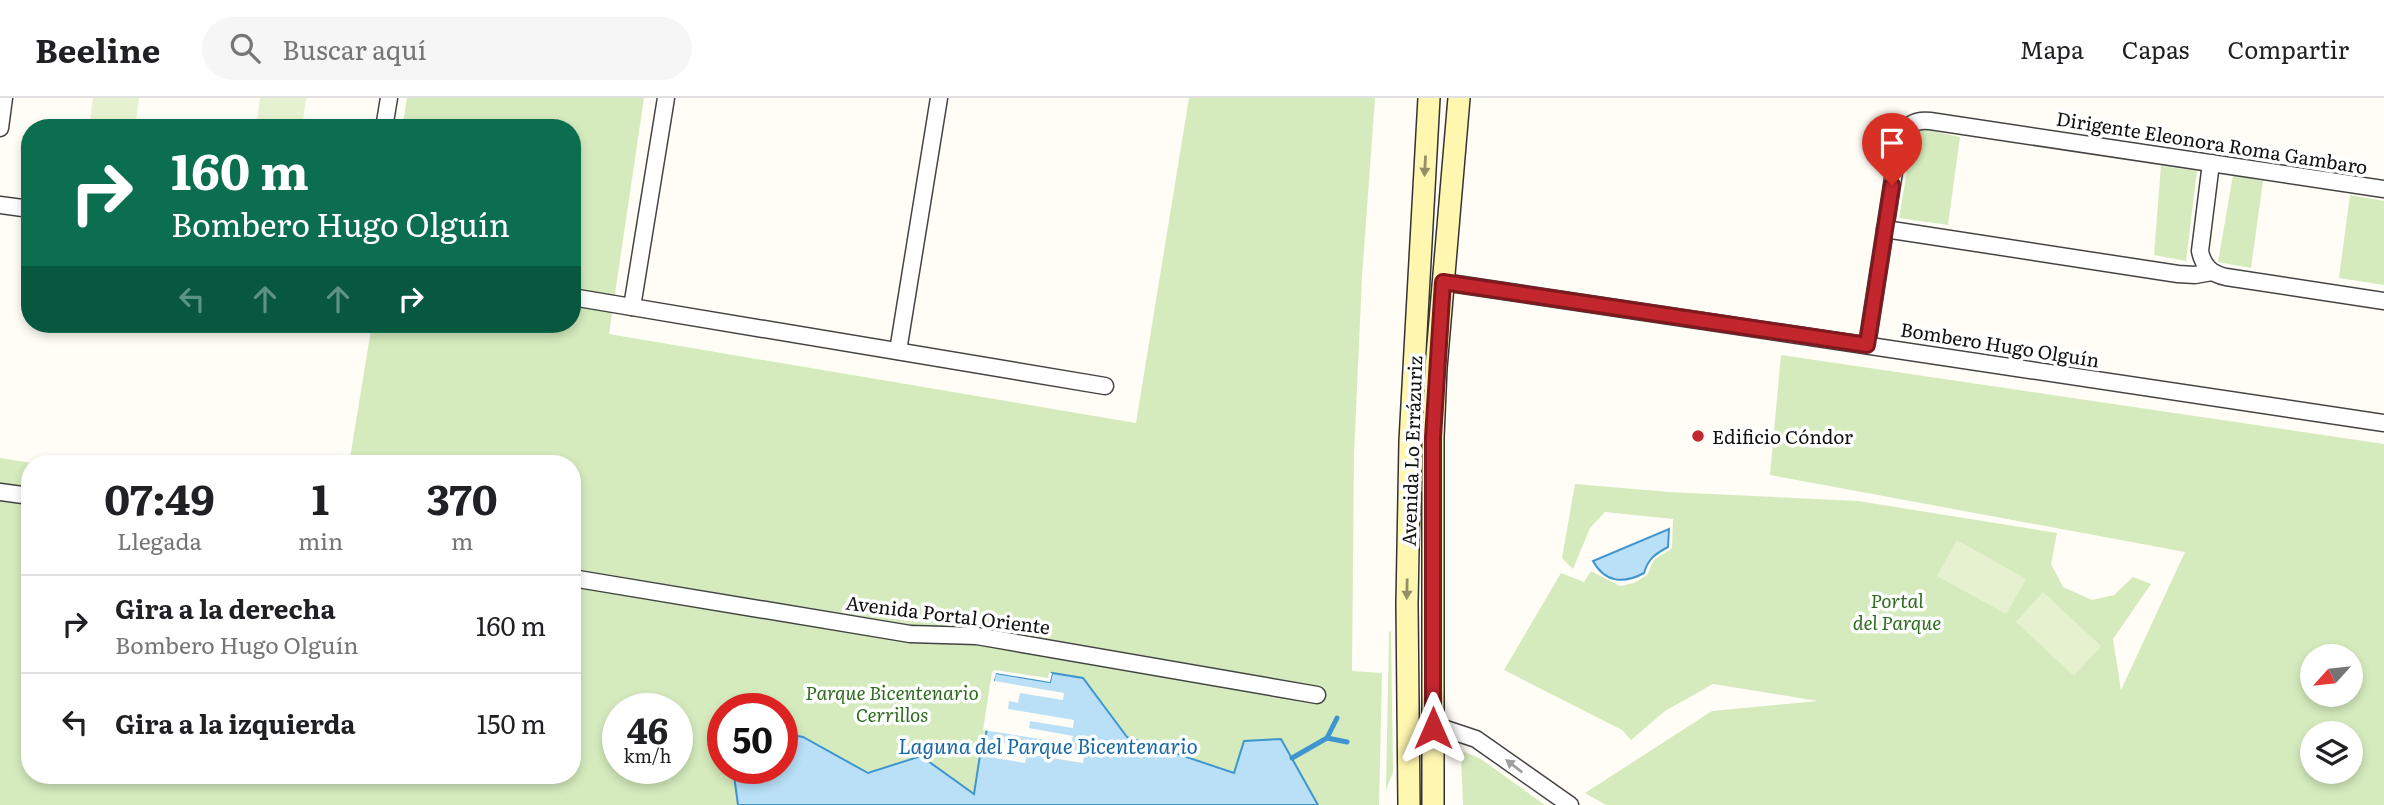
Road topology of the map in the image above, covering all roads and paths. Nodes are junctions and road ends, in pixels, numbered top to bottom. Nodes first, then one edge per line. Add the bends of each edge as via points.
1 (4, 98) edge
2 (389, 98) edge
3 (666, 98) edge
4 (939, 98) edge
5 (1429, 98) edge
6 (1459, 98) edge
7 (386, 119) edge
8 (0, 128) edge
9 (2211, 163) junction
10 (2384, 189) edge
11 (0, 205) edge
12 (21, 208) edge
13 (1885, 229) junction
14 (2211, 272) junction
15 (1443, 282) junction
16 (581, 298) edge
17 (2384, 301) edge
18 (632, 307) junction
19 (1867, 345) junction
20 (898, 351) junction
21 (1105, 386) dead end
22 (2384, 424) edge
23 (0, 492) edge
24 (21, 495) edge
25 (581, 579) edge
26 (1317, 695) dead end
27 (1433, 728) junction
28 (1409, 805) edge
29 (1433, 805) edge
30 (1570, 805) edge

1 - 8 street
2 - 7 street
3 - 18 street
4 - 20 street
5 -> 28 main road, Avenida Lo Errázuriz via 1409,441
6 - 15 main road, Avenida Lo Errázuriz
9 - 10 street, Dirigente Eleonora Roma Gambaro
9 - 13 street, Dirigente Eleonora Roma Gambaro via 1923,120 1909,124 1899,140
9 - 14 street via 2200,251
11 - 12 street
13 - 14 street via 2178,274
13 - 19 street
14 - 17 street
15 - 19 street, Bombero Hugo Olguín
15 - 27 main road, Avenida Lo Errázuriz via 1433,437
16 - 18 street
18 - 20 street
19 - 22 street, Bombero Hugo Olguín
20 - 21 street
23 - 24 street
25 - 26 street, Avenida Portal Oriente via 910,634 977,636
27 - 29 main road, Avenida Lo Errázuriz
30 -> 27 street via 1476,739

